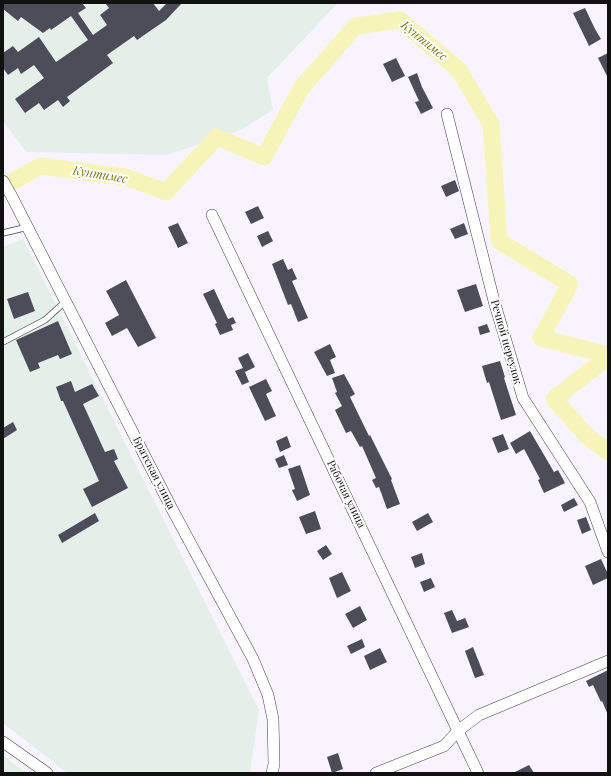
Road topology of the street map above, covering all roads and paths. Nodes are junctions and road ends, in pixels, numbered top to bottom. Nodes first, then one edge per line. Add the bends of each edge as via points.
1 (447, 114) dead end
2 (3, 181) edge
3 (212, 215) dead end
4 (28, 227) junction
5 (3, 233) edge
6 (66, 301) junction
7 (3, 342) edge
8 (608, 552) edge
9 (608, 661) edge
10 (459, 730) junction
11 (3, 742) edge
12 (47, 773) edge
13 (272, 773) edge
14 (376, 773) edge
15 (478, 773) edge

1 - 8 street, Речной переулок via 494,301 523,398 590,502
2 - 4 street, Братская улица
3 - 10 street, Рабочая улица
4 - 5 lane
4 - 6 street, Братская улица
6 - 7 lane via 45,320
6 - 13 street, Братская улица via 172,510 253,659 268,695 273,719
9 - 10 street via 479,715
10 - 14 street via 444,746
10 - 15 street, Рабочая улица
11 - 12 street

